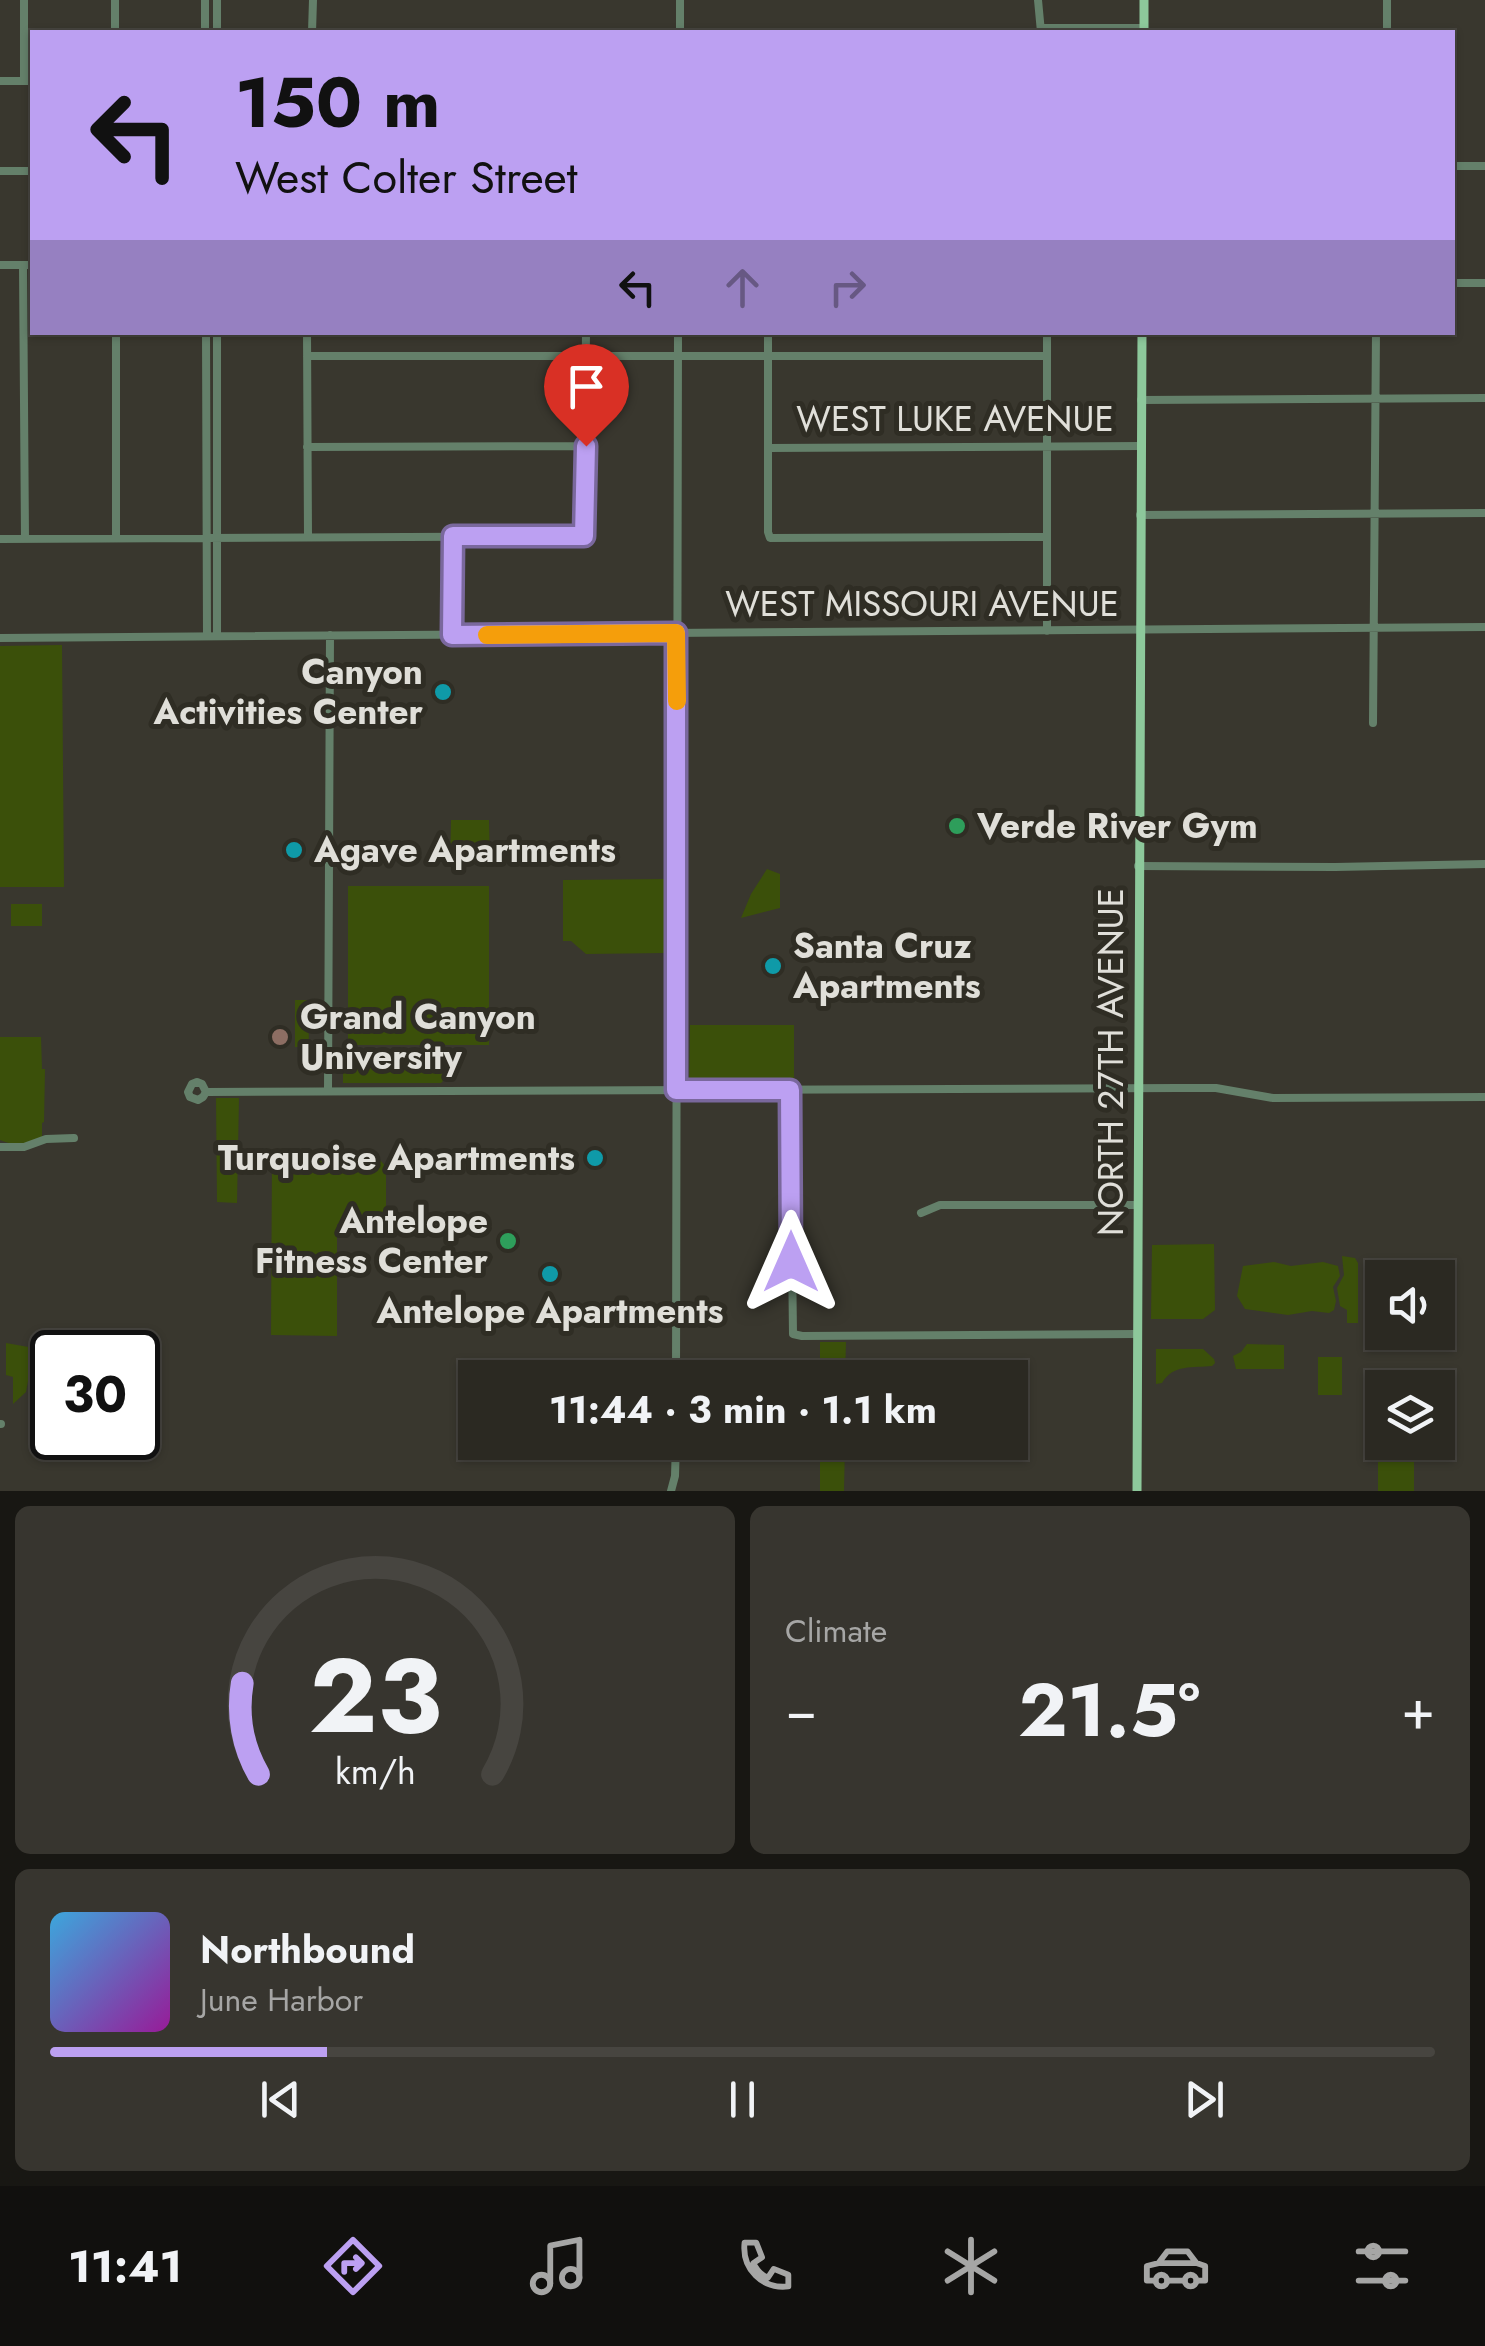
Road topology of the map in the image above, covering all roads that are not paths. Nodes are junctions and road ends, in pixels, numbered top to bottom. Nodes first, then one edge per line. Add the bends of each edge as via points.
1 (24, 0) edge
2 (115, 0) edge
3 (205, 0) edge
4 (217, 0) edge
5 (313, 0) edge
6 (680, 0) edge
7 (1038, 0) edge
8 (1144, 0) edge
9 (1387, 0) edge
10 (115, 30) edge
11 (205, 30) edge
12 (217, 30) edge
13 (312, 30) edge
14 (680, 30) edge
15 (1041, 30) edge
16 (1144, 30) edge
17 (1387, 30) edge
18 (28, 81) edge
19 (0, 82) edge
20 (1455, 166) edge
21 (1485, 166) edge
22 (30, 171) edge
23 (0, 172) edge
24 (0, 265) edge
25 (28, 265) edge
26 (1485, 283) edge
27 (1455, 284) edge
28 (116, 335) edge
29 (206, 335) edge
30 (216, 335) edge
31 (308, 335) edge
32 (586, 335) edge
33 (678, 335) edge
34 (768, 335) edge
35 (1047, 335) edge
36 (1142, 335) edge
37 (1376, 335) edge
38 (768, 354) junction
39 (678, 355) junction
40 (308, 356) junction
41 (586, 356) junction
42 (1047, 356) junction
43 (211, 394) junction
44 (1375, 398) junction
45 (1485, 398) edge
46 (1141, 400) junction
47 (586, 446) junction
48 (1046, 446) junction
49 (1141, 446) junction
50 (308, 447) junction
51 (768, 448) junction
52 (1485, 512) edge
53 (1374, 514) junction
54 (1140, 515) junction
55 (453, 536) junction
56 (308, 537) junction
57 (1046, 537) junction
58 (116, 538) junction
59 (211, 538) junction
60 (0, 539) edge
61 (25, 539) junction
62 (1485, 627) edge
63 (1374, 628) junction
64 (1139, 630) junction
65 (1047, 631) junction
66 (676, 633) junction
67 (452, 635) junction
68 (212, 636) junction
69 (330, 636) junction
70 (0, 638) edge
71 (1373, 722) dead end
72 (1485, 864) edge
73 (1138, 866) junction
74 (1138, 1089) junction
75 (676, 1090) junction
76 (790, 1090) junction
77 (206, 1092) dead end
78 (328, 1092) junction
79 (1485, 1097) edge
80 (74, 1138) dead end
81 (0, 1147) edge
82 (1138, 1205) junction
83 (921, 1213) dead end
84 (1138, 1334) junction
85 (676, 1360) edge
86 (675, 1460) edge
87 (671, 1491) edge
88 (1137, 1491) edge

1 - 18 street
2 - 10 street
3 - 11 street
4 - 12 street
5 - 13 street
6 - 14 street
7 - 15 street
8 - 16 main road
9 - 17 street
15 - 16 street
18 - 19 street
20 - 21 street
22 - 23 street
24 - 25 street
25 - 61 street
26 - 27 street
28 - 58 street
29 - 43 street
30 - 43 street
31 - 40 street
32 - 41 street
33 - 39 street
34 - 38 street
35 - 42 street
36 - 46 main road, NORTH 27TH AVENUE
37 - 44 street
38 - 39 street
38 - 42 street
38 - 51 street
39 - 41 street
39 - 66 street
40 - 41 street
40 - 50 street
41 - 47 street
42 - 48 street
43 - 59 street
44 - 45 street, WEST LUKE AVENUE
44 - 46 street, WEST LUKE AVENUE
44 - 53 street
46 - 49 main road, NORTH 27TH AVENUE
47 - 50 street
47 - 55 street via 584,536
48 - 49 street, WEST LUKE AVENUE
48 - 51 street, WEST LUKE AVENUE
48 - 57 street
49 - 54 main road, NORTH 27TH AVENUE
50 - 56 street
51 - 57 street via 770,538
52 - 53 street
53 - 54 street
53 - 63 street
54 - 64 main road, NORTH 27TH AVENUE
55 - 56 street
55 - 67 street
56 - 59 street
57 - 65 street
58 - 59 street
58 - 61 street
59 - 68 street
60 - 61 street
62 - 63 street, WEST MISSOURI AVENUE
63 - 64 street, WEST MISSOURI AVENUE
63 - 71 street
64 - 65 street, WEST MISSOURI AVENUE
64 - 73 main road, NORTH 27TH AVENUE
65 - 66 street, WEST MISSOURI AVENUE
66 - 67 street, WEST MISSOURI AVENUE
66 - 75 street
67 - 69 street, WEST MISSOURI AVENUE
68 - 69 street, WEST MISSOURI AVENUE
68 - 70 street, WEST MISSOURI AVENUE
69 - 78 street
72 - 73 street
73 - 74 main road, NORTH 27TH AVENUE
74 - 76 street
74 - 79 street via 1216,1088 1273,1098
74 - 82 main road, NORTH 27TH AVENUE
75 - 76 street
75 - 78 street
75 - 85 street
76 - 84 street via 793,1334
77 - 78 street
80 - 81 street
82 - 83 street via 940,1205
82 - 84 main road, NORTH 27TH AVENUE
84 - 88 main road, NORTH 27TH AVENUE
86 - 87 street

